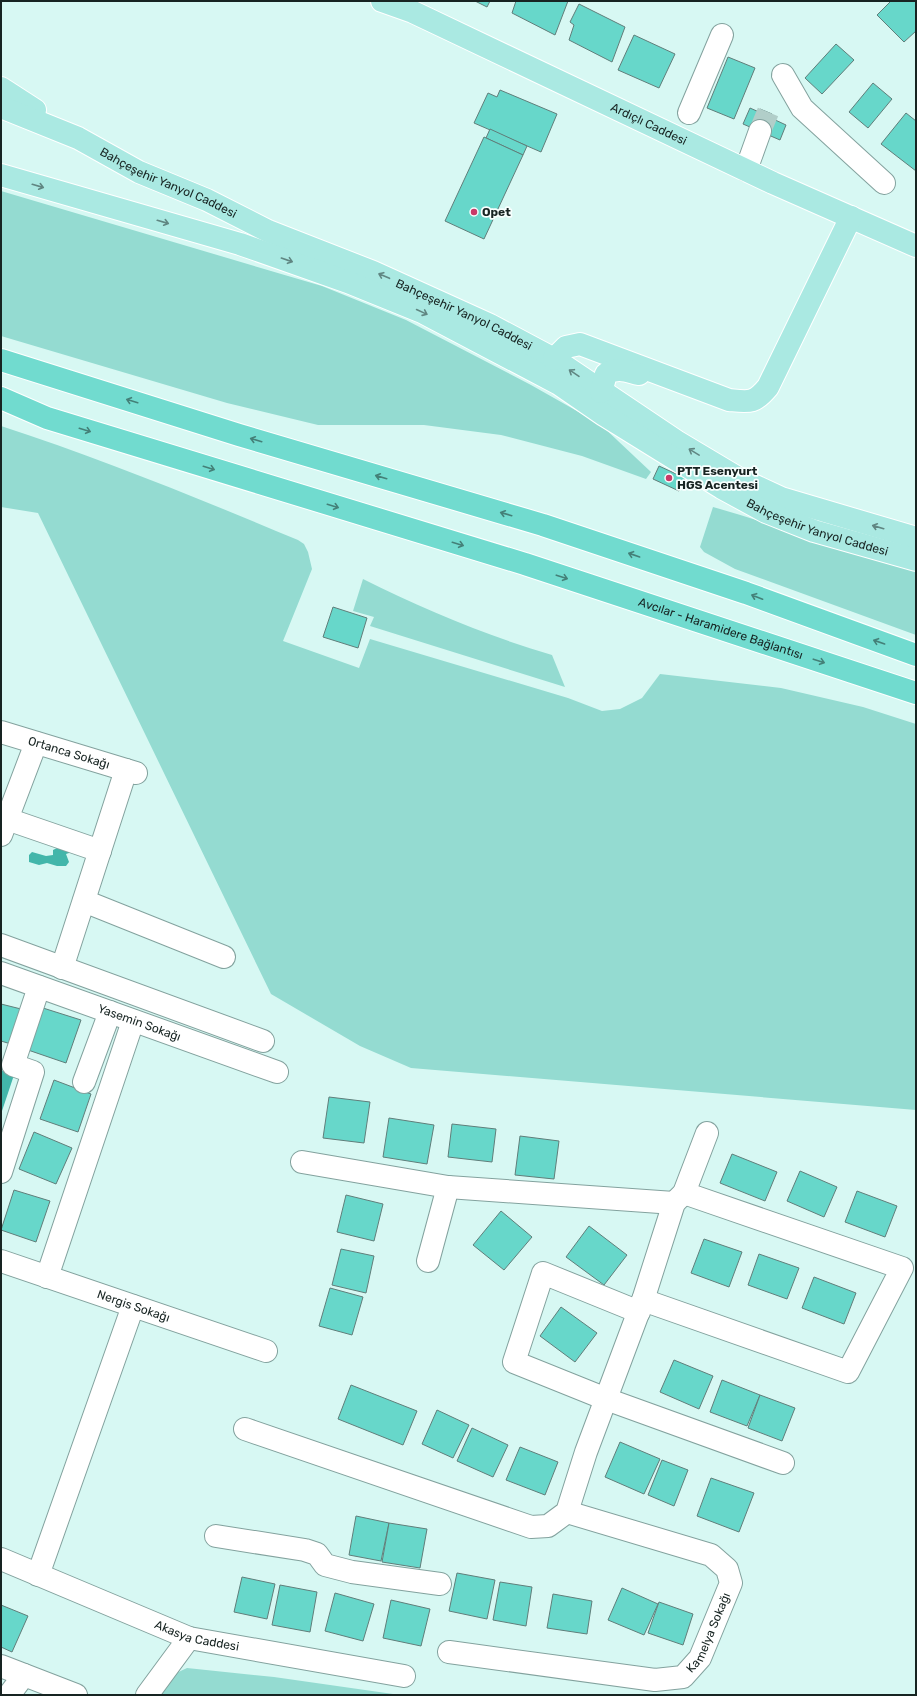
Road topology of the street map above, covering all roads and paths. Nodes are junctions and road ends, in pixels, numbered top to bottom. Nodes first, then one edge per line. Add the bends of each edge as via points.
1 (382, 1) edge
2 (414, 6) edge
3 (722, 35) dead end
4 (783, 75) dead end
5 (1, 88) edge
6 (1, 107) edge
7 (689, 113) dead end
8 (760, 131) tunnel mouth
9 (78, 138) junction
10 (746, 170) junction
11 (1, 175) edge
12 (884, 183) dead end
13 (851, 217) junction
14 (916, 246) edge
15 (1, 360) edge
16 (554, 360) junction
17 (666, 378) junction
18 (601, 392) junction
19 (1, 398) edge
20 (1, 409) edge
21 (48, 418) junction
22 (916, 538) edge
23 (916, 560) edge
24 (916, 655) edge
25 (916, 693) edge
26 (1, 732) edge
27 (36, 743) junction
28 (4, 827) edge
29 (100, 851) junction
30 (84, 901) junction
31 (1, 945) edge
32 (224, 956) dead end
33 (62, 968) junction
34 (1, 974) edge
35 (39, 987) junction
36 (110, 1012) junction
37 (133, 1021) junction
38 (263, 1041) dead end
39 (277, 1072) dead end
40 (84, 1082) dead end
41 (706, 1133) dead end
42 (302, 1162) dead end
43 (1, 1172) edge
44 (448, 1187) junction
45 (679, 1198) junction
46 (1, 1261) edge
47 (428, 1261) dead end
48 (47, 1277) junction
49 (133, 1306) junction
50 (641, 1306) junction
51 (266, 1351) dead end
52 (606, 1400) junction
53 (245, 1429) dead end
54 (783, 1463) dead end
55 (567, 1512) junction
56 (216, 1536) dead end
57 (1, 1559) edge
58 (38, 1575) junction
59 (440, 1584) dead end
60 (189, 1638) junction
61 (449, 1652) dead end
62 (1, 1666) edge
63 (24, 1675) junction
64 (404, 1676) dead end
65 (8, 1695) edge
66 (76, 1695) edge
67 (147, 1695) edge

1 - 2 main road, Ardıçlı Caddesi
2 - 10 main road, Ardıçlı Caddesi
3 - 7 street
4 - 12 street via 802,108
5 - 9 main road
6 - 9 main road, Bahçeşehir Yanyol Caddesi
8 - 10 street
16 -> 9 main road, Bahçeşehir Yanyol Caddesi via 490,324 443,302 268,231 207,200 139,172
10 - 13 main road, Ardıçlı Caddesi
11 -> 23 main road, Bahçeşehir Yanyol Caddesi via 240,244 348,282 422,312 558,384 722,488 766,512 814,531
13 - 14 main road, Ardıçlı Caddesi
13 - 17 main road via 768,387 760,397 750,402 729,400
24 -> 15 highway via 746,593 543,525 239,435
16 - 17 main road via 566,347 580,344
18 -> 16 main road, Bahçeşehir Yanyol Caddesi
17 - 18 main road via 622,369 613,370 606,374
22 -> 18 main road, Bahçeşehir Yanyol Caddesi via 781,498 757,488 676,441
19 - 21 highway
20 - 21 highway
21 -> 25 highway, Avcılar - Haramidere Bağlantısı via 525,564
26 - 27 street, Ortanca Sokağı
27 - 28 street
27 - 29 street, Ortanca Sokağı via 131,772
28 - 29 street
29 - 30 street
30 - 32 street
30 - 33 street
31 - 33 street
33 - 38 street
34 - 35 street, Yasemin Sokağı
35 - 36 street, Yasemin Sokağı
35 - 43 street via 13,1065 33,1072
36 - 37 street, Yasemin Sokağı
36 - 40 street
37 - 39 street, Yasemin Sokağı
37 - 48 street
41 - 45 street
42 - 44 street
44 - 45 street
44 - 47 street
45 - 50 street
45 - 50 street via 902,1268 848,1372
46 - 48 street, Nergis Sokağı
48 - 49 street, Nergis Sokağı
49 - 51 street, Nergis Sokağı
49 - 58 street
50 - 52 street
50 - 52 street via 543,1273 514,1362
52 - 54 street
52 - 55 street
53 - 55 street via 531,1527 548,1526
55 - 61 street, Kamelya Sokağı via 711,1555 726,1569 731,1583 700,1658 683,1677 655,1680
56 - 59 street via 305,1550 317,1554 325,1565 352,1572
57 - 58 street, Akasya Caddesi
58 - 60 street, Akasya Caddesi
60 - 64 street, Akasya Caddesi
60 - 67 street
62 - 63 street
63 - 65 street
63 - 66 street

